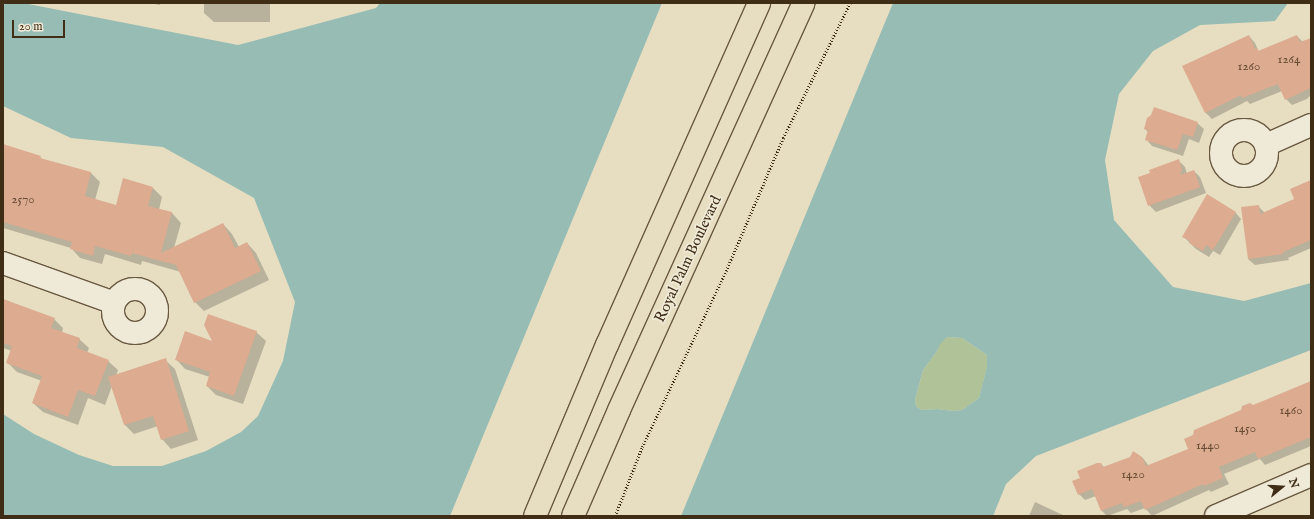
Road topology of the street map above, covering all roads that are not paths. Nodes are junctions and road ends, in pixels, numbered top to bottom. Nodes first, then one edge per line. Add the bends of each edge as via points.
1 (759, 3) edge
2 (804, 3) edge
3 (1311, 125) edge
4 (1266, 145) dead end
5 (3, 263) edge
6 (114, 303) dead end
7 (1311, 475) edge
8 (536, 516) edge
9 (573, 516) edge
10 (1216, 516) edge

1 - 8 main road via 607,345
2 - 9 main road, Royal Palm Boulevard
3 - 4 street
5 - 6 street
7 - 10 street

